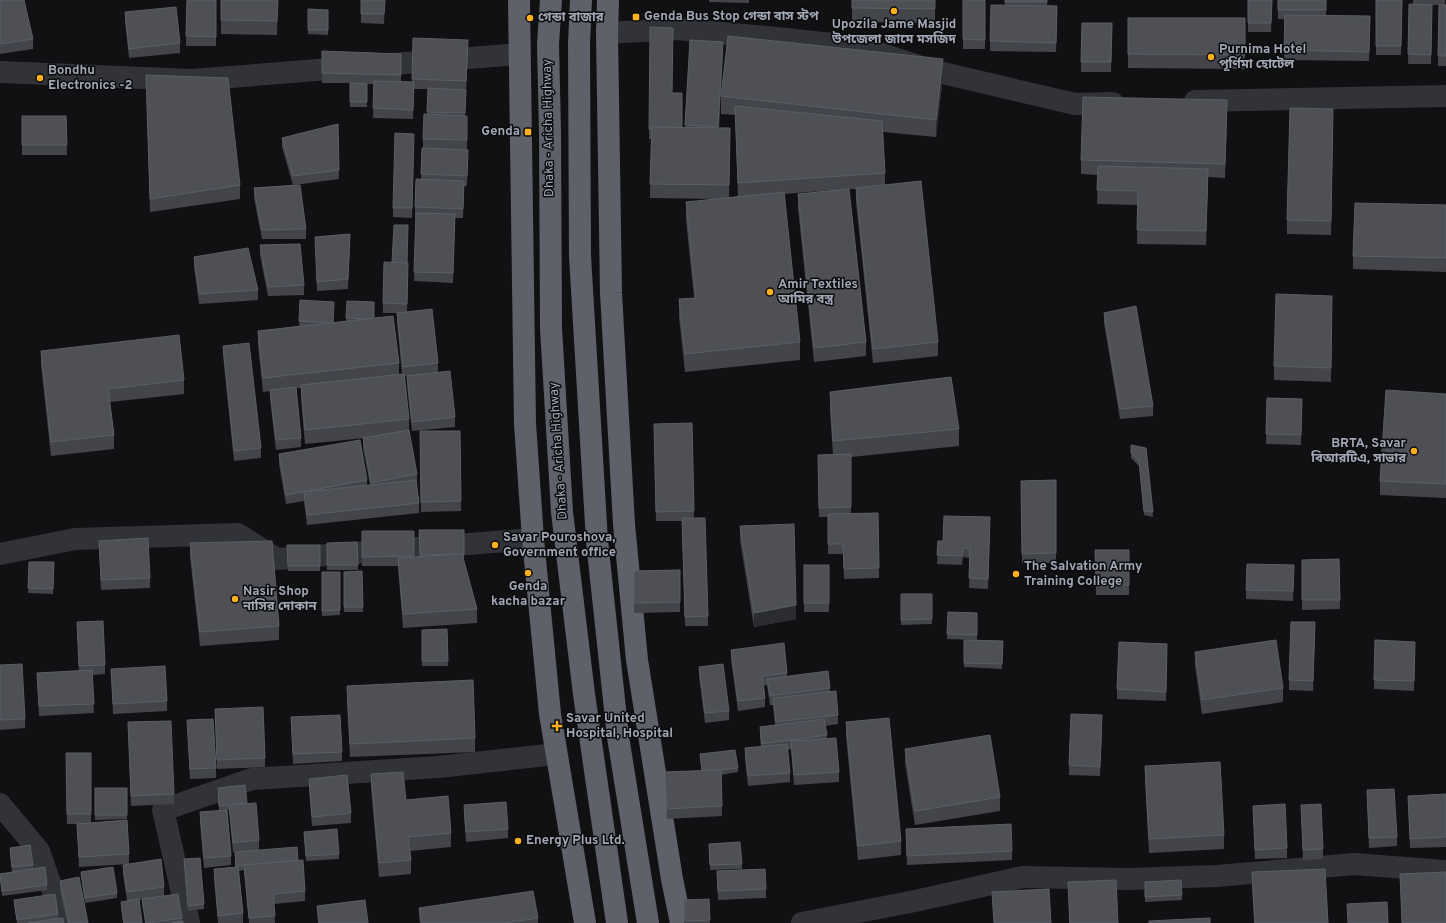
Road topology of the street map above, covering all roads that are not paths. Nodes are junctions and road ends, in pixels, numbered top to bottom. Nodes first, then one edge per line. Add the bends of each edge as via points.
1 (519, 0) edge
2 (551, 0) edge
3 (581, 0) edge
4 (608, 0) edge
5 (607, 33) junction
6 (519, 54) junction
7 (0, 72) edge
8 (1446, 96) edge
9 (1178, 102) edge
10 (1130, 103) edge
11 (533, 539) junction
12 (0, 554) edge
13 (556, 754) junction
14 (0, 804) edge
15 (1446, 871) edge
16 (64, 923) edge
17 (189, 923) edge
18 (585, 923) edge
19 (618, 923) edge
20 (648, 923) edge
21 (681, 923) edge
22 (802, 923) edge

1 - 6 highway
2 - 19 highway, Dhaka - Aricha Highway via 548,44 551,328 562,512 584,694
3 - 20 highway via 580,256 597,541 618,737
4 - 5 highway
5 - 10 street via 676,29 860,47 934,71 1075,104
5 - 21 highway via 611,293 624,524 637,660
6 - 7 street via 192,80
6 - 11 highway via 525,424
8 - 9 street
11 - 12 street via 277,559 238,534 75,539
11 - 13 highway
13 - 17 street via 438,767 252,779 163,810
13 - 18 highway
14 - 16 street via 39,851
15 - 22 street via 1354,864 1217,876 1127,879 1024,878

